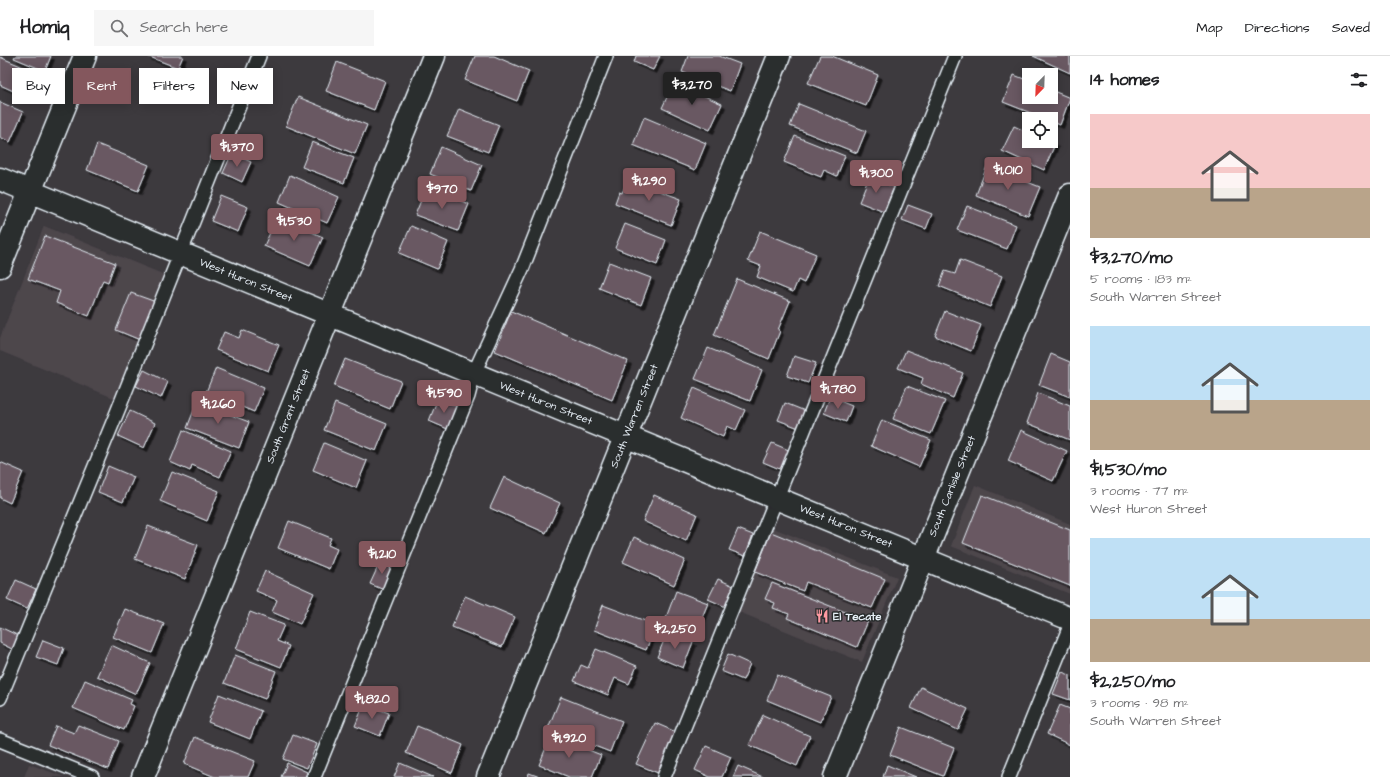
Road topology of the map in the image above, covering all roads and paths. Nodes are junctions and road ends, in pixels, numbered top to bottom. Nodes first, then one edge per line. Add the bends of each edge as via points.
1 (85, 56) edge
2 (259, 56) edge
3 (434, 56) edge
4 (606, 56) edge
5 (779, 56) edge
6 (955, 56) edge
7 (0, 179) edge
8 (30, 191) junction
9 (1070, 195) edge
10 (180, 252) junction
11 (0, 266) edge
12 (330, 314) junction
13 (474, 373) junction
14 (626, 436) junction
15 (777, 498) junction
16 (923, 558) junction
17 (1070, 619) edge
18 (1070, 626) edge
19 (0, 698) edge
20 (0, 740) edge
21 (92, 777) edge
22 (143, 777) edge
23 (314, 777) edge
24 (488, 777) edge
25 (664, 777) edge
26 (835, 777) edge
27 (1009, 777) edge

1 - 8 street
2 - 10 lane
3 - 12 street, South Grant Street
4 - 13 lane via 522,269
5 - 14 street, South Warren Street
6 - 15 lane
7 - 8 street, West Huron Street
8 - 10 street, West Huron Street
8 - 11 street
9 - 16 street, South Carlisle Street
10 - 12 street, West Huron Street
10 - 19 lane
12 - 13 street, West Huron Street
12 - 22 street, South Grant Street
13 - 14 street, West Huron Street
13 - 23 lane via 468,396
14 - 15 street, West Huron Street
14 - 24 street, South Warren Street
15 - 16 street, West Huron Street
15 - 25 lane
16 - 17 street, West Huron Street
16 - 26 street, South Carlisle Street
18 - 27 lane
20 - 21 lane

